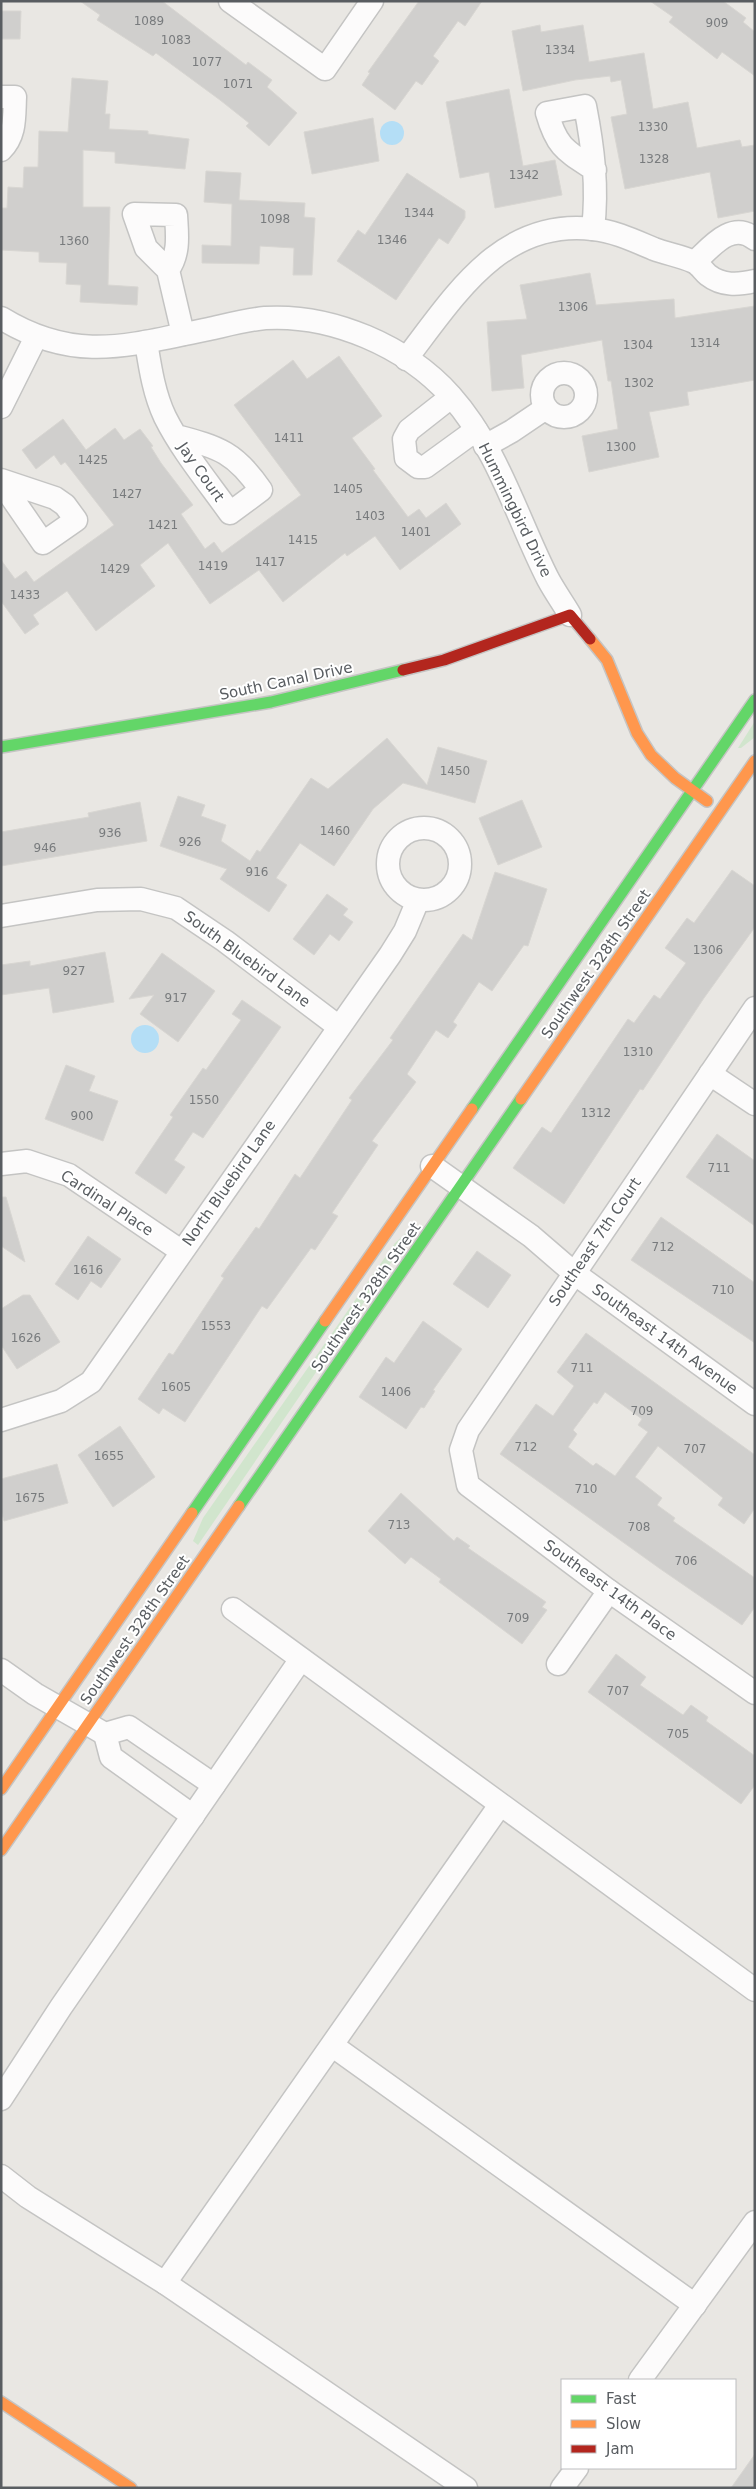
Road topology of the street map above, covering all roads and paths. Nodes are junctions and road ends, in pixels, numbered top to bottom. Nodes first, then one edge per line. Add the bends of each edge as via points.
1 (230, 1) edge
2 (372, 1) edge
3 (1, 97) edge
4 (1, 150) edge
5 (595, 170) dead end
6 (593, 229) junction
7 (755, 239) edge
8 (696, 262) junction
9 (168, 270) dead end
10 (755, 281) edge
11 (1, 318) edge
12 (183, 334) junction
13 (36, 337) junction
14 (146, 342) junction
15 (406, 359) junction
16 (451, 397) junction
17 (1, 407) edge
18 (546, 408) dead end
19 (176, 436) dead end
20 (481, 438) junction
21 (570, 615) junction
22 (755, 700) edge
23 (1, 747) edge
24 (755, 761) edge
25 (692, 791) junction
26 (720, 811) junction
27 (418, 900) dead end
28 (1, 916) edge
29 (755, 1008) edge
30 (339, 1027) junction
31 (710, 1074) junction
32 (755, 1104) edge
33 (1, 1164) edge
34 (432, 1166) junction
35 (462, 1186) junction
36 (181, 1251) junction
37 (574, 1273) junction
38 (755, 1404) edge
39 (1, 1420) edge
40 (468, 1485) joint
41 (609, 1591) junction
42 (233, 1609) dead end
43 (301, 1659) junction
44 (558, 1664) dead end
45 (1, 1670) edge
46 (755, 1693) edge
47 (58, 1707) junction
48 (97, 1730) junction
49 (214, 1785) junction
50 (1, 1789) edge
51 (500, 1805) junction
52 (193, 1816) junction
53 (1, 1850) edge
54 (755, 1990) edge
55 (333, 2046) junction
56 (1, 2099) edge
57 (1, 2176) edge
58 (755, 2222) edge
59 (165, 2283) junction
60 (695, 2305) junction
61 (641, 2379) edge
62 (1, 2402) edge
63 (576, 2469) edge
64 (131, 2488) edge
65 (466, 2488) edge
66 (562, 2488) edge

1 - 2 street via 325,69
3 - 4 street via 15,97 14,127 11,138
5 - 6 street
6 - 8 street
6 - 15 street via 540,234 499,253 472,276
7 - 8 street via 733,232 724,235
8 - 10 street via 721,283 738,285
9 - 12 street
11 - 13 street, Hummingbird Drive
12 - 14 street, Hummingbird Drive
12 - 15 street, Hummingbird Drive via 265,318 291,319 339,328 385,346
13 - 14 street, Hummingbird Drive via 100,348
13 - 17 street
14 - 19 street, Jay Court via 156,393
15 - 16 street, Hummingbird Drive
16 - 20 street, Hummingbird Drive
16 - 20 street via 409,430 404,439 406,458 418,467 425,467
18 - 20 street via 512,431
20 - 21 street, Hummingbird Drive via 548,580
21 - 23 street, South Canal Drive via 444,660 271,702
21 - 25 street, Hummingbird Drive via 607,660 645,746 662,766
22 - 25 street, Southwest 328th Street
24 - 26 street, Southwest 328th Street
25 - 26 street, Hummingbird Drive
25 - 34 street, Southwest 328th Street
26 - 35 street, Southwest 328th Street
27 - 30 street, North Bluebird Lane via 405,931
28 - 30 street, South Bluebird Lane via 97,900 141,899 176,908
29 - 31 street, Southeast 7th Court
30 - 36 street, North Bluebird Lane
31 - 32 street
31 - 37 street, Southeast 7th Court
33 - 36 street, Cardinal Place via 27,1161 69,1175
34 - 35 street, Southeast 14th Avenue
34 - 47 street, Southwest 328th Street
35 - 37 street, Southeast 14th Avenue via 531,1236
35 - 48 street, Southwest 328th Street
36 - 39 street, North Bluebird Lane via 91,1382 61,1401
37 - 38 street, Southeast 14th Avenue
37 - 40 street, Southeast 7th Court via 468,1430 461,1450
40 - 41 street, Southeast 14th Place
41 - 44 street
41 - 46 street, Southeast 14th Place
42 - 43 street
43 - 49 street
43 - 51 street
45 - 47 street
47 - 48 street
47 - 50 street, Southwest 328th Street
48 - 49 street via 129,1727
48 - 52 street via 111,1757
48 - 53 street, Southwest 328th Street
49 - 52 street
51 - 54 street
51 - 55 street
52 - 56 street
55 - 59 street
55 - 60 street
57 - 59 street
58 - 60 street
59 - 65 street
60 - 61 street
62 - 64 street
63 - 66 street

